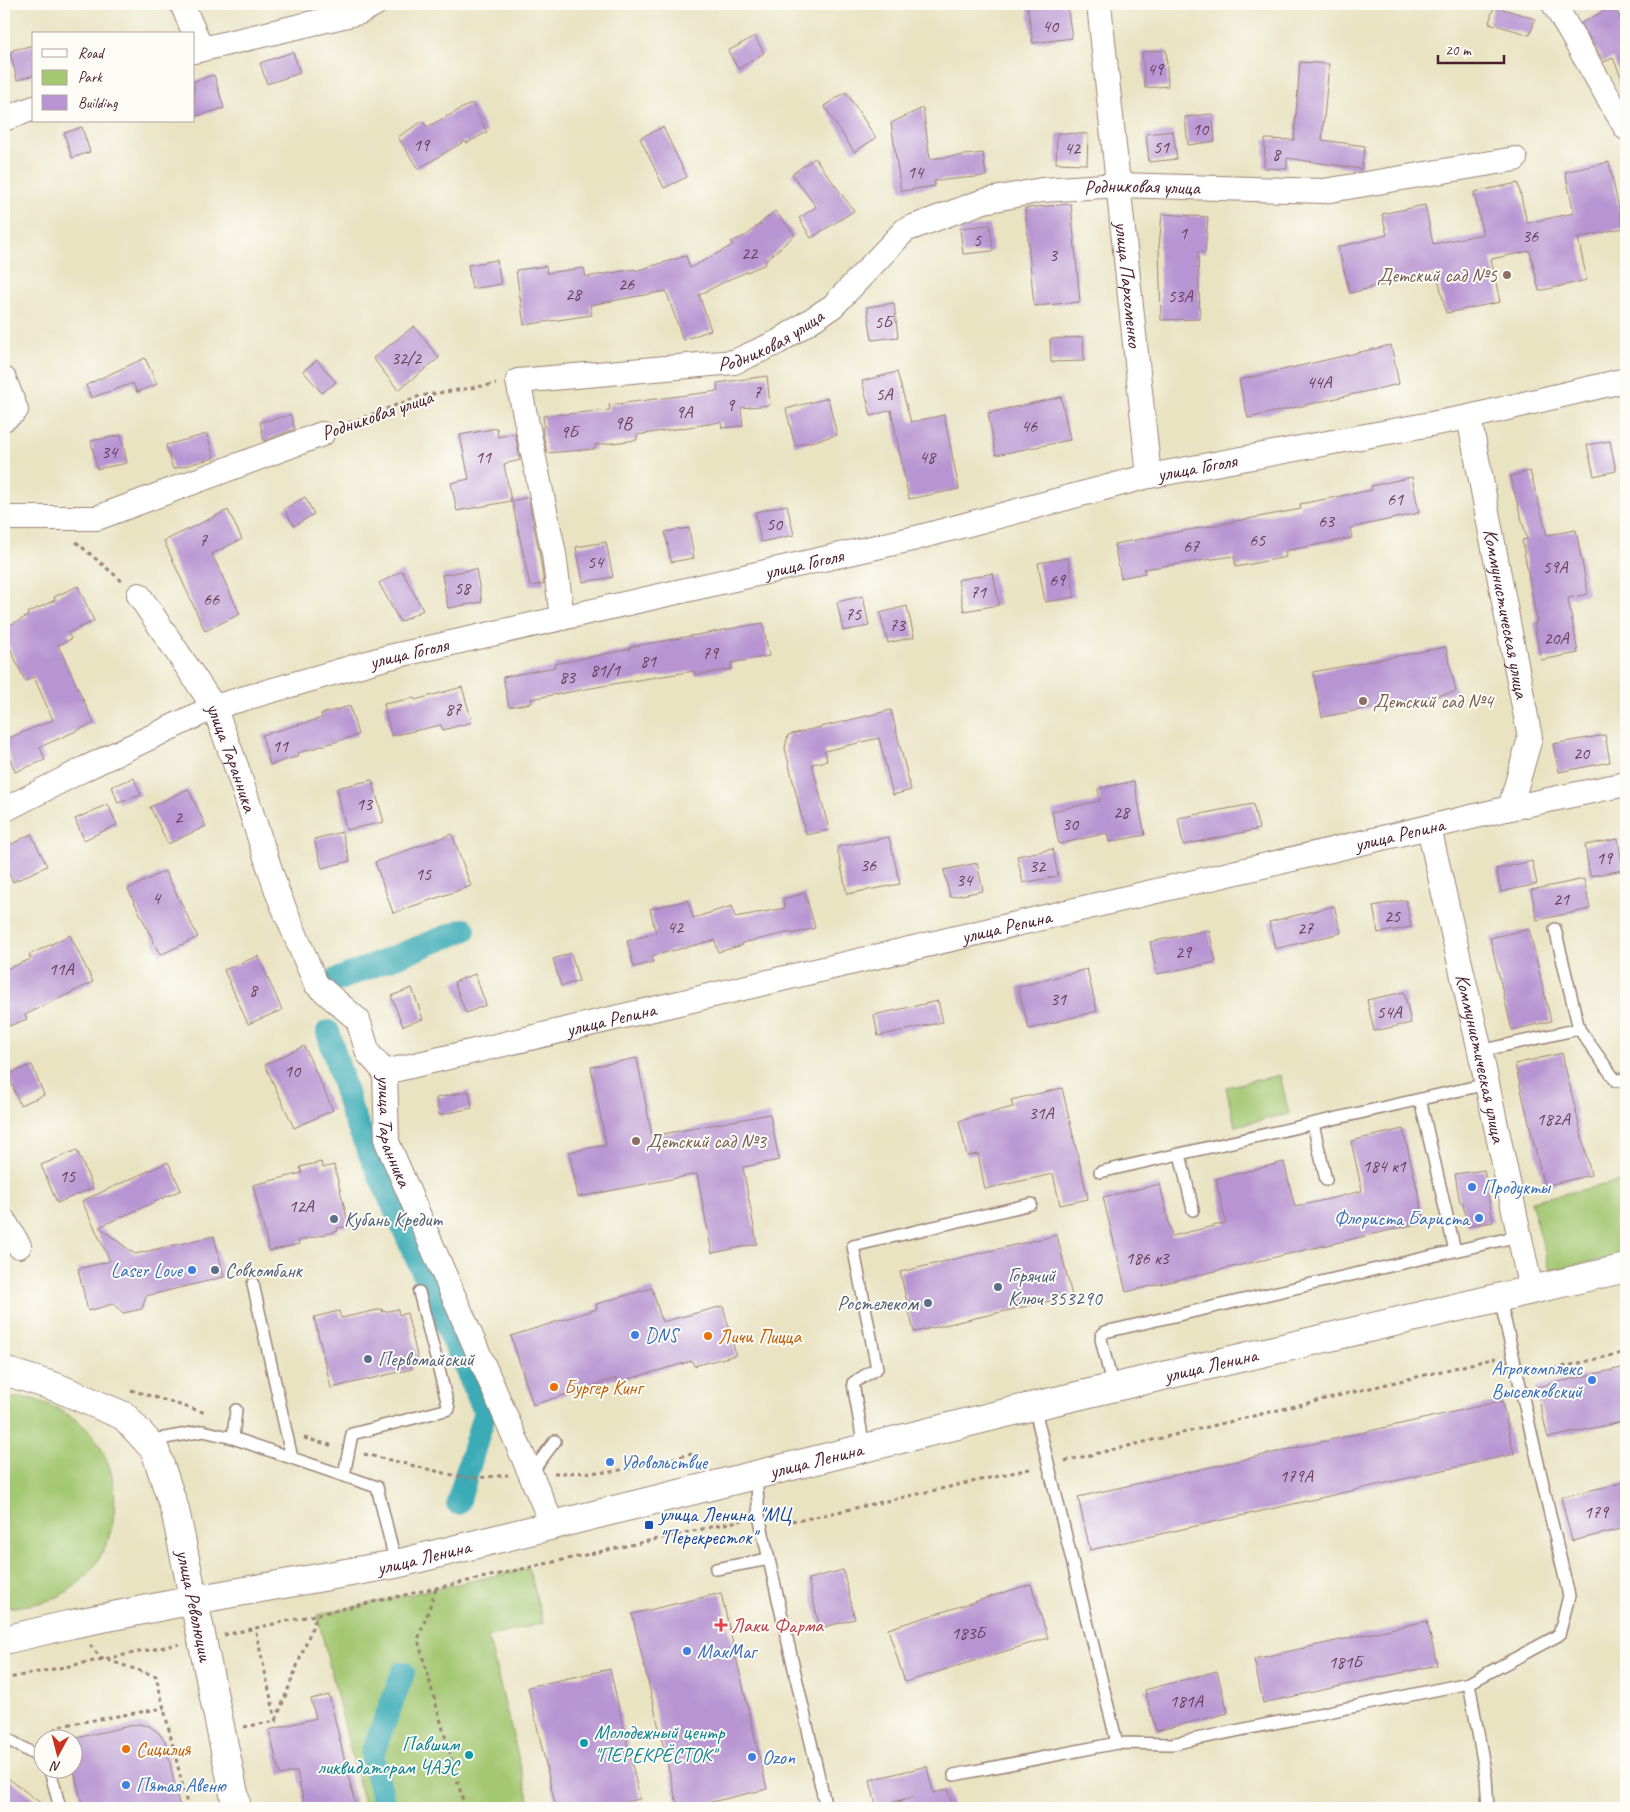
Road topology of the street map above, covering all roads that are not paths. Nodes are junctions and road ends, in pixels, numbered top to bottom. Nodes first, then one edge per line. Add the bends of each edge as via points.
1 (182, 4) edge
2 (376, 4) edge
3 (1099, 4) edge
4 (1554, 4) edge
5 (192, 32) edge
6 (198, 50) edge
7 (32, 109) edge
8 (4, 119) edge
9 (1626, 128) edge
10 (1516, 159) dead end
11 (1118, 185) junction
12 (4, 379) edge
13 (1626, 380) edge
14 (10, 415) edge
15 (1469, 417) junction
16 (322, 434) road end
17 (1149, 476) junction
18 (4, 518) edge
19 (139, 595) road end
20 (562, 618) junction
21 (214, 707) junction
22 (1626, 784) edge
23 (1510, 808) junction
24 (4, 810) edge
25 (1429, 828) junction
26 (1555, 929) dead end
27 (1578, 1030) junction
28 (1480, 1051) junction
29 (385, 1072) junction
30 (1626, 1078) edge
31 (1487, 1084) junction
32 (1420, 1099) junction
33 (1313, 1124) junction
34 (1180, 1154) junction
35 (1100, 1172) dead end
36 (1326, 1180) dead end
37 (1031, 1204) dead end
38 (1193, 1210) dead end
39 (4, 1221) edge
40 (1519, 1236) junction
41 (19, 1246) dead end
42 (1455, 1251) junction
43 (1626, 1268) edge
44 (253, 1284) dead end
45 (1531, 1290) junction
46 (419, 1292) dead end
47 (1500, 1298) junction
48 (4, 1371) edge
49 (1113, 1388) junction
50 (1034, 1406) junction
51 (236, 1410) dead end
52 (233, 1438) junction
53 (147, 1441) junction
54 (554, 1441) dead end
55 (864, 1448) junction
56 (292, 1458) junction
57 (531, 1473) junction
58 (344, 1475) junction
59 (756, 1476) junction
60 (554, 1526) junction
61 (769, 1559) junction
62 (396, 1564) junction
63 (716, 1568) dead end
64 (194, 1600) junction
65 (4, 1640) edge
66 (1469, 1683) junction
67 (4, 1737) edge
68 (1117, 1744) junction
69 (32, 1753) edge
70 (954, 1775) dead end
71 (53, 1780) edge
72 (60, 1808) edge
73 (237, 1808) edge
74 (826, 1808) edge
75 (1488, 1808) edge

1 - 5 street
2 - 6 street via 360,12
3 - 11 street, улица Пархоменко
4 - 9 street
7 - 8 street
10 - 11 street, Родниковая улица via 1324,191
11 - 17 street, улица Пархоменко
11 - 20 street, Родниковая улица via 1042,190 984,201 905,230 833,306 778,342 734,362 518,381 554,554
12 - 14 street
13 - 15 street, улица Гоголя
15 - 17 street, улица Гоголя
15 - 23 street, Коммунистическая улица via 1530,738
16 - 18 street, Родниковая улица via 97,518
17 - 20 street, улица Гоголя via 916,538
19 - 21 street, улица Таранника
20 - 21 street, улица Гоголя via 386,658
21 - 24 street, улица Гоголя
21 - 29 street, улица Таранника via 278,894 316,984 358,1020 368,1053
22 - 23 street, улица Репина
23 - 25 street, улица Репина
25 - 28 street, Коммунистическая улица
25 - 29 street, улица Репина
26 - 27 lane
27 - 28 lane
27 - 30 lane via 1616,1081
28 - 31 street, Коммунистическая улица
29 - 57 street, улица Таранника via 387,1142
31 - 32 lane
31 - 40 street, Коммунистическая улица
32 - 33 lane
32 - 42 lane
33 - 34 lane
33 - 36 lane
34 - 35 lane
34 - 38 lane
37 - 55 lane via 853,1246 877,1368 853,1383
39 - 41 street
40 - 42 lane
40 - 45 street, Коммунистическая улица
42 - 49 lane via 1105,1332 1101,1339
43 - 45 street, улица Ленина
44 - 56 lane
45 - 47 street, улица Ленина
46 - 58 lane via 449,1409 352,1434
47 - 49 street, улица Ленина
47 - 66 lane via 1569,1596 1559,1635
48 - 53 street, улица Революции via 56,1387 124,1416
49 - 50 street, улица Ленина
50 - 55 street, улица Ленина
50 - 68 lane
51 - 52 lane
52 - 53 lane via 203,1431
52 - 56 lane
53 - 64 street, улица Революции via 155,1450 175,1510
54 - 57 lane
55 - 59 street, улица Ленина
56 - 58 lane
57 - 60 street, улица Таранника
58 - 62 lane via 377,1486
59 - 60 street, улица Ленина
59 - 61 lane via 759,1516
60 - 62 street, улица Ленина
61 - 63 lane
61 - 74 lane
62 - 64 street, улица Ленина
64 - 65 street, улица Ленина
64 - 73 street, улица Революции
66 - 68 lane via 1172,1744
66 - 75 lane via 1486,1777
67 - 69 lane
68 - 70 lane
71 - 72 lane

